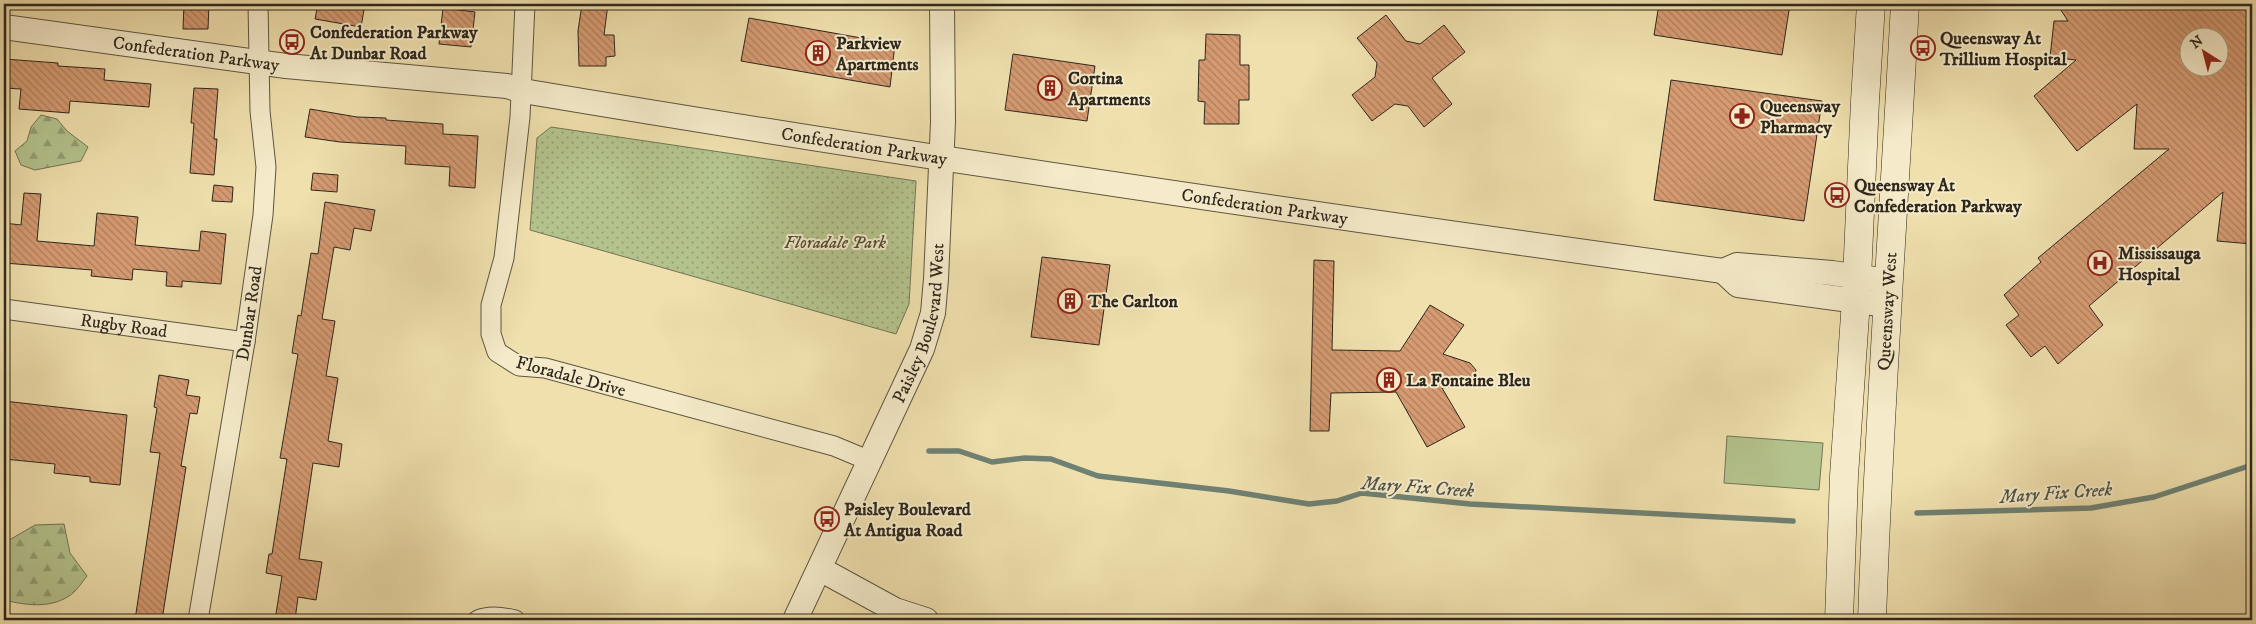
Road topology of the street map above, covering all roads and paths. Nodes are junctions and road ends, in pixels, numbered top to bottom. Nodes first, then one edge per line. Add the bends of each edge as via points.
1 (258, 4) edge
2 (525, 4) edge
3 (942, 4) edge
4 (1871, 4) edge
5 (1905, 4) edge
6 (4, 27) edge
7 (258, 62) junction
8 (522, 91) junction
9 (941, 158) junction
10 (1856, 289) junction
11 (1888, 293) junction
12 (4, 308) edge
13 (245, 342) junction
14 (870, 462) junction
15 (820, 569) junction
16 (198, 620) edge
17 (478, 620) edge
18 (515, 620) edge
19 (795, 620) edge
20 (926, 620) edge
21 (1839, 620) edge
22 (1872, 620) edge

1 - 7 street, Dunbar Road
2 - 8 street, Floradale Drive
3 - 9 street, Paisley Boulevard West
4 - 10 main road, Queensway West
5 - 11 main road, Queensway West
6 - 7 street, Confederation Parkway
7 - 8 street, Confederation Parkway via 507,86
7 - 13 street, Dunbar Road via 266,167 263,215
8 - 9 street, Confederation Parkway
8 - 14 street, Floradale Drive via 504,258 490,304 491,334 497,352 519,366 545,368 834,446
9 - 10 street, Confederation Parkway via 1150,191 1723,271 1737,265
9 - 14 street, Paisley Boulevard West via 933,313 922,348
10 - 11 street, Confederation Parkway
10 - 21 main road, Queensway West
11 - 22 main road, Queensway West
12 - 13 street, Rugby Road
13 - 16 street, Dunbar Road
14 - 15 street, Paisley Boulevard West
15 - 19 street, Paisley Boulevard West
15 - 20 street via 895,610
17 - 18 street via 502,617

